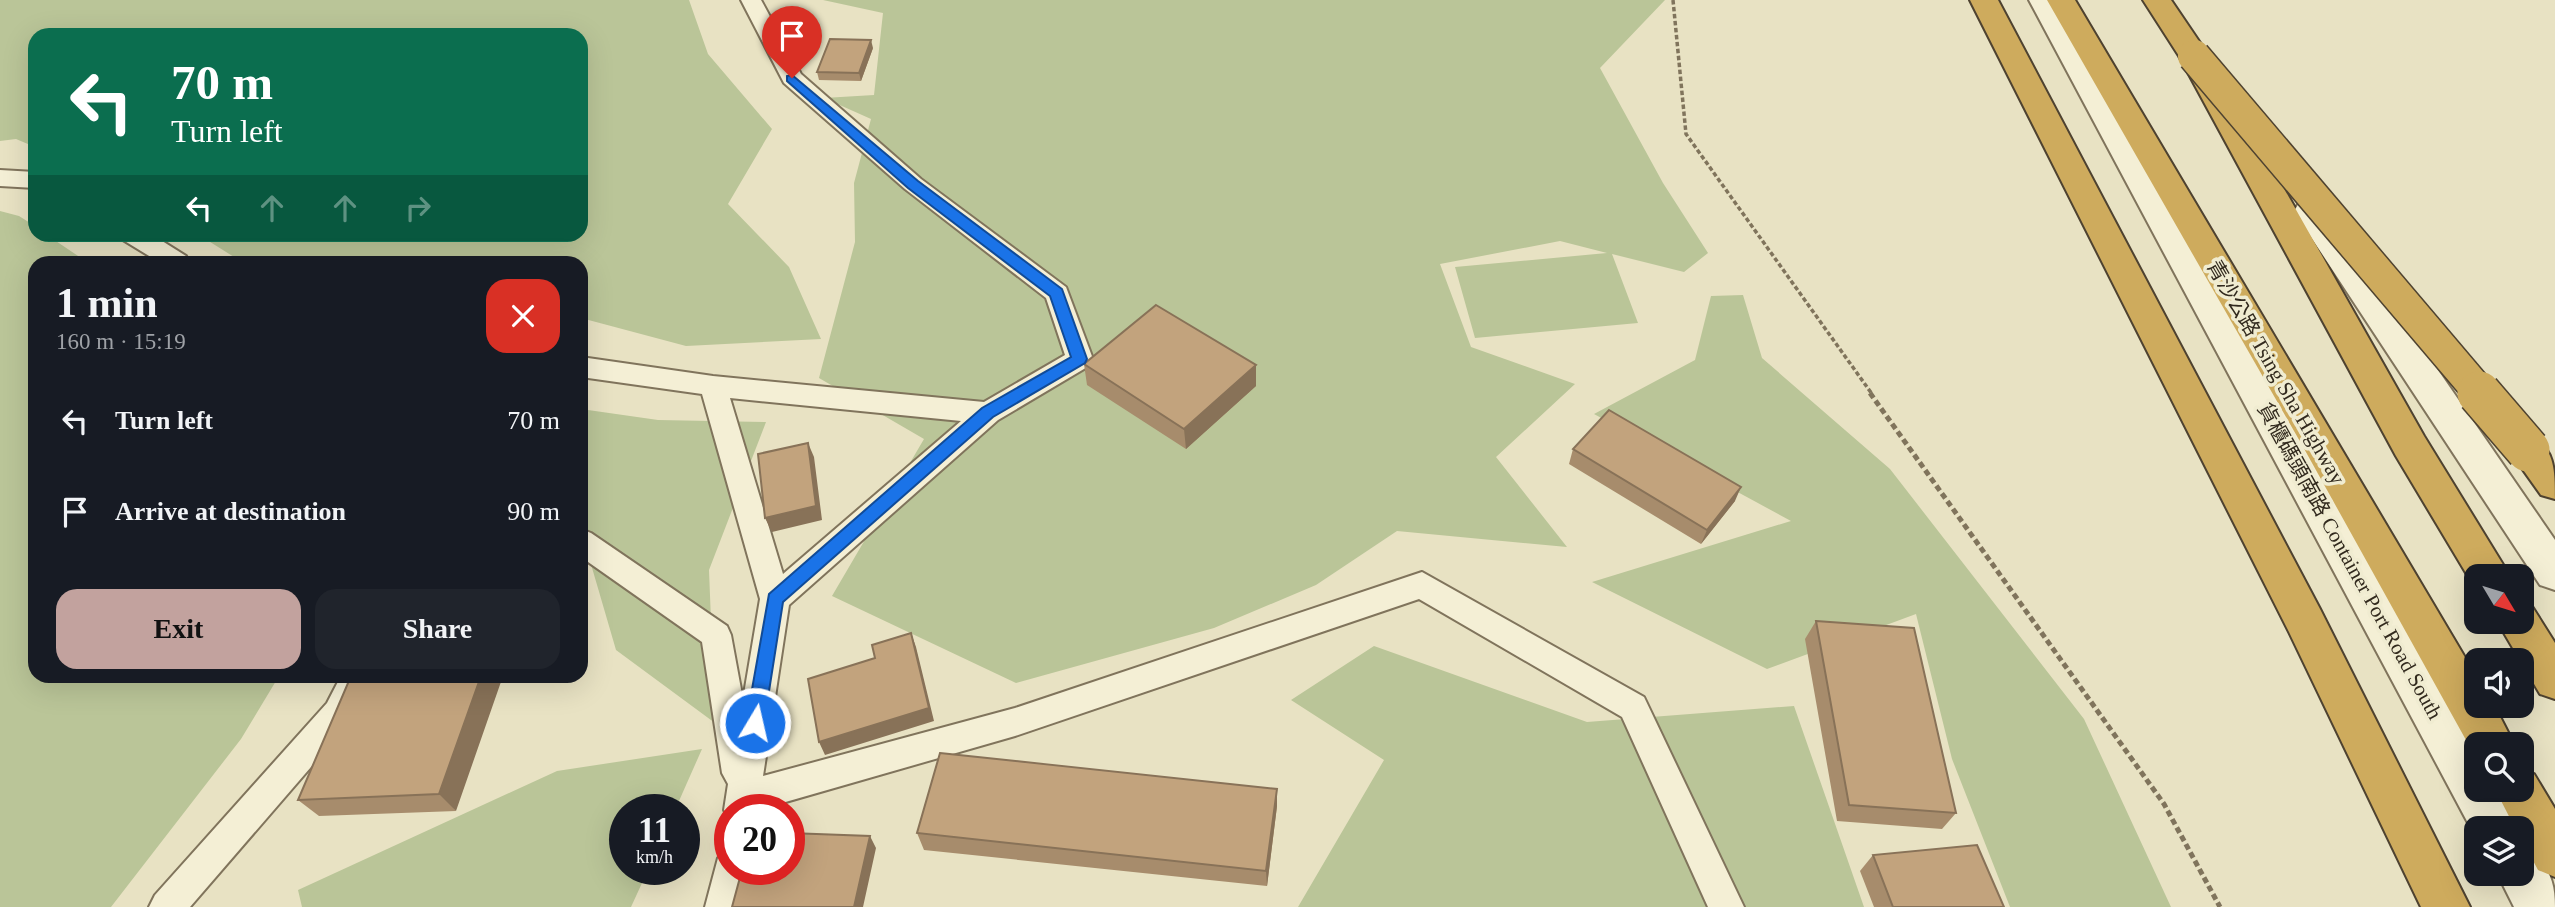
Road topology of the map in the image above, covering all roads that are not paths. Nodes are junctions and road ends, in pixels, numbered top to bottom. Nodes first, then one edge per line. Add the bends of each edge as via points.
1 (751, 0) edge
2 (1984, 0) edge
3 (2043, 0) edge
4 (2061, 0) edge
5 (2157, 0) edge
6 (2169, 0) edge
7 (2194, 57) junction
8 (0, 178) edge
9 (28, 180) edge
10 (145, 242) edge
11 (167, 256) edge
12 (588, 369) edge
13 (713, 386) junction
14 (988, 413) junction
15 (2555, 484) edge
16 (588, 546) edge
17 (2483, 564) edge
18 (2555, 573) edge
19 (775, 599) junction
20 (2526, 634) edge
21 (2555, 680) edge
22 (353, 683) edge
23 (2485, 732) edge
24 (740, 794) edge
25 (744, 794) edge
26 (775, 794) edge
27 (2525, 802) edge
28 (2490, 816) edge
29 (2555, 854) edge
30 (727, 885) edge
31 (2528, 886) edge
32 (167, 907) edge
33 (723, 907) edge
34 (1726, 907) edge
35 (2446, 907) edge
36 (2540, 907) edge

1 - 14 lane via 792,78 913,184 1057,293 1080,359
2 - 35 highway via 2305,622
3 - 28 street, 貨櫃碼頭南路 Container Port Road South
4 - 23 highway, 青沙公路 Tsing Sha Highway
5 - 7 highway
6 - 18 street
7 - 15 highway, bridge
7 - 17 highway, bridge via 2410,446
8 - 9 lane
10 - 11 lane
12 - 13 lane
13 - 14 lane
13 - 19 lane
14 - 19 lane
16 - 24 lane via 716,635
19 - 25 lane
20 - 21 highway
22 - 32 lane via 338,713
26 - 34 lane via 1015,722 1422,585 1633,707
27 - 29 highway
30 - 33 lane
31 - 36 street

